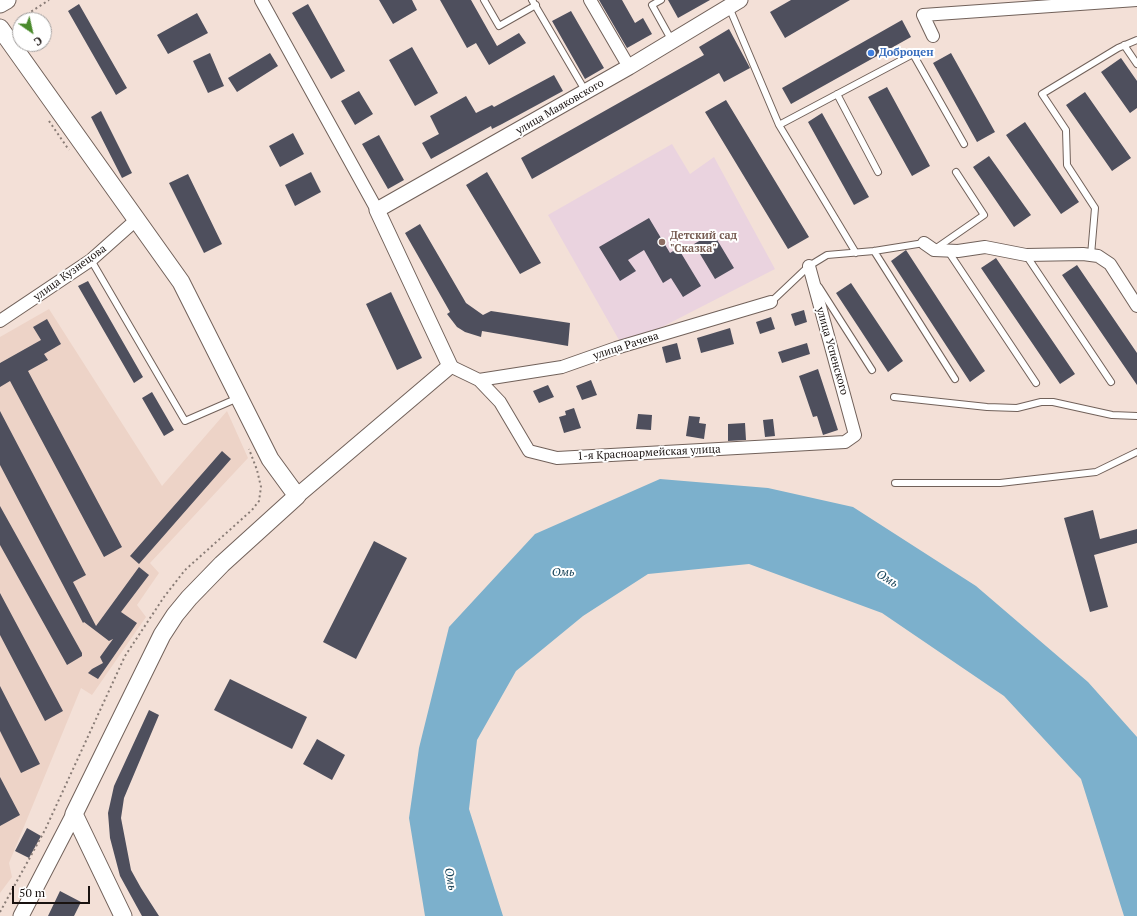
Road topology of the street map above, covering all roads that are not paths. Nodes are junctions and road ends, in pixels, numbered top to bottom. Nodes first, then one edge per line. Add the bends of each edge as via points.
1 (7, 0) edge
2 (261, 0) edge
3 (484, 0) edge
4 (590, 0) edge
5 (661, 0) edge
6 (1137, 0) edge
7 (534, 3) edge
8 (735, 3) edge
9 (0, 4) edge
10 (0, 28) edge
11 (933, 36) dead end
12 (1137, 40) edge
13 (672, 41) junction
14 (1124, 45) junction
15 (1137, 64) edge
16 (629, 67) junction
17 (586, 92) junction
18 (837, 94) junction
19 (779, 125) junction
20 (964, 144) dead end
21 (878, 172) dead end
22 (956, 172) dead end
23 (377, 210) junction
24 (136, 220) junction
25 (929, 246) junction
26 (948, 250) junction
27 (874, 251) junction
28 (856, 253) junction
29 (1026, 255) junction
30 (1090, 255) junction
31 (91, 260) junction
32 (810, 271) junction
33 (771, 302) joint
34 (1137, 306) edge
35 (0, 322) edge
36 (450, 366) junction
37 (872, 370) dead end
38 (955, 379) dead end
39 (479, 380) junction
40 (1111, 382) dead end
41 (1036, 383) dead end
42 (894, 397) dead end
43 (239, 398) junction
44 (1137, 416) edge
45 (855, 435) joint
46 (1137, 452) edge
47 (895, 483) dead end
48 (297, 496) junction
49 (74, 814) junction
50 (21, 916) edge
51 (122, 916) edge

1 - 9 main road
2 - 23 street
3 - 7 lane via 499,26
4 - 16 street
5 - 13 lane via 652,5
6 - 11 street via 923,15
7 - 17 lane
8 - 13 street, улица Маяковского
8 - 19 lane
10 - 24 main road
12 - 14 lane
13 - 16 street, улица Маяковского
14 - 15 lane
14 - 30 lane via 1042,94 1066,130 1066,165 1095,208
16 - 17 street, улица Маяковского
17 - 23 street, улица Маяковского
18 - 19 lane
18 - 20 lane via 913,54
18 - 21 lane
19 - 28 lane
22 - 25 lane via 984,215
23 - 36 street
24 - 31 street, улица Кузнецова
24 - 43 main road via 181,282
25 - 26 street
25 - 27 lane
26 - 29 street via 985,247
26 - 41 lane
27 - 28 lane
27 - 38 lane
28 - 32 lane via 827,255
29 - 30 street
29 - 40 lane
30 - 34 street via 1098,256 1110,264
31 - 35 street, улица Кузнецова
31 - 43 lane via 185,421
32 - 33 lane
32 - 37 lane
32 - 45 street, улица Успенского
33 - 39 street, улица Рачева via 616,348 562,367
36 - 39 street
36 - 48 street
39 - 45 street, 1-я Красноармейская улица via 500,402 529,451 557,458 845,442
42 - 44 lane via 1017,408 1053,402 1112,414
43 - 48 main road via 270,459
46 - 47 lane via 1096,472 1000,483
48 - 49 main road via 222,564 175,616 162,635
49 - 50 street
49 - 51 main road

